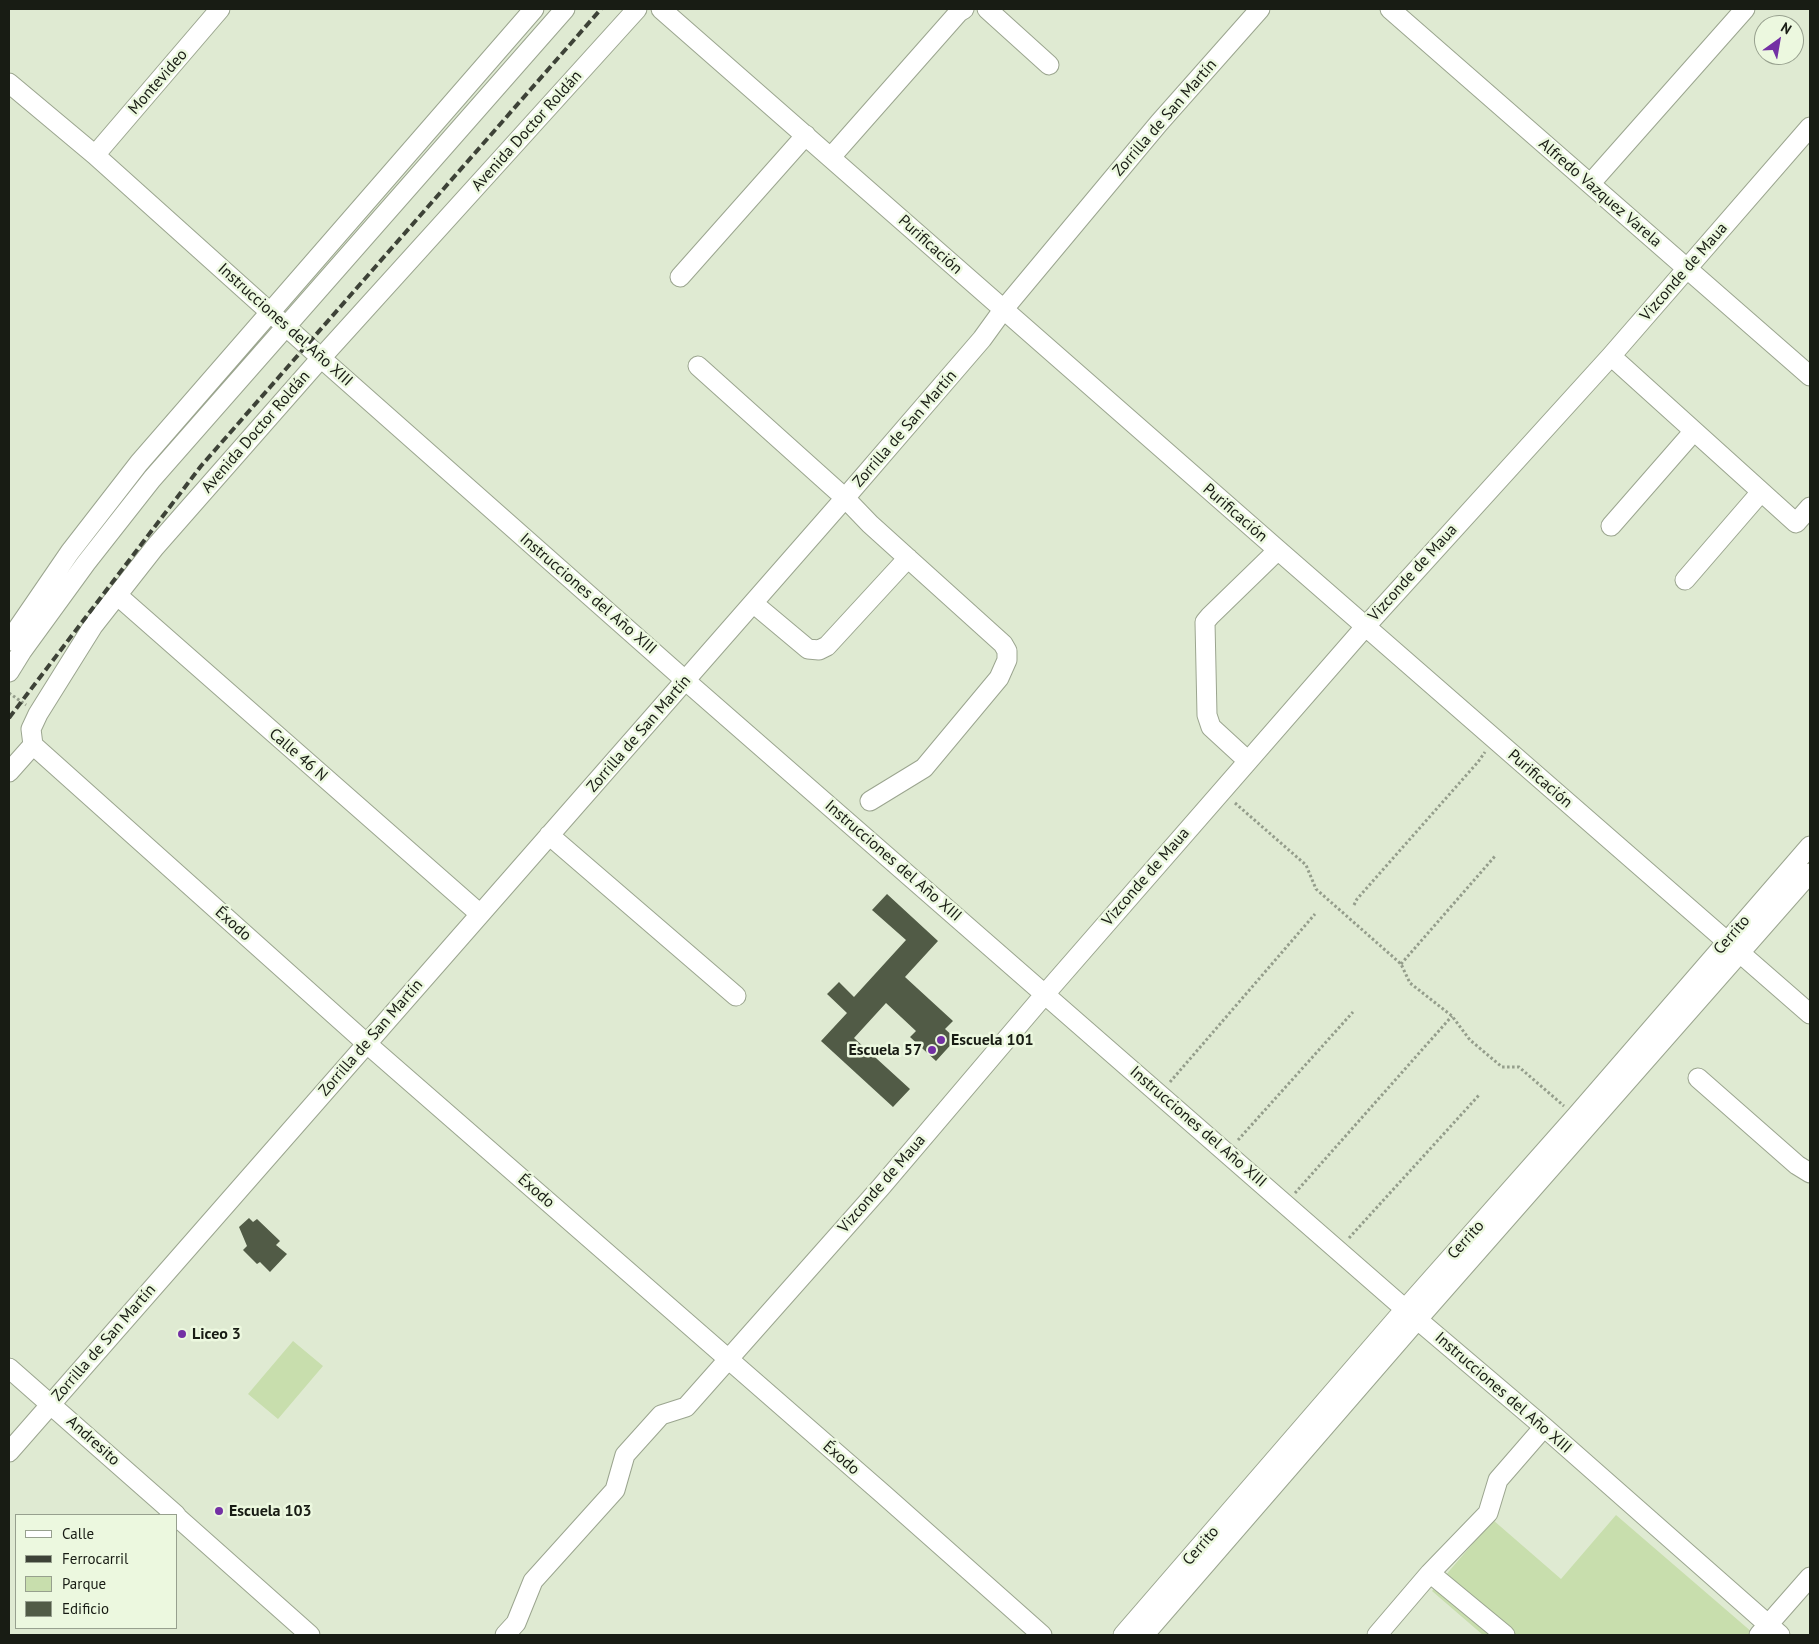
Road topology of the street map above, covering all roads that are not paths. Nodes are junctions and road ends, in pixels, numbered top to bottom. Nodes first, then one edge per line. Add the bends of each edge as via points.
1 (220, 9) edge
2 (534, 9) edge
3 (565, 9) edge
4 (637, 9) edge
5 (661, 9) edge
6 (964, 9) edge
7 (987, 9) edge
8 (1260, 9) edge
9 (1390, 9) edge
10 (1745, 9) edge
11 (1049, 65) dead end
12 (9, 83) edge
13 (1810, 127) edge
14 (806, 135) junction
15 (95, 155) junction
16 (830, 157) junction
17 (1590, 184) junction
18 (1687, 269) junction
19 (680, 277) dead end
20 (1003, 310) junction
21 (271, 312) junction
22 (287, 326) junction
23 (1612, 356) junction
24 (321, 358) junction
25 (698, 366) dead end
26 (1810, 376) edge
27 (1694, 431) junction
28 (1761, 492) junction
29 (845, 498) junction
30 (1810, 507) edge
31 (1611, 526) dead end
32 (1278, 550) junction
33 (908, 558) junction
34 (1685, 580) dead end
35 (117, 595) junction
36 (753, 603) junction
37 (1365, 626) junction
38 (9, 641) edge
39 (9, 672) edge
40 (686, 681) junction
41 (33, 745) junction
42 (1248, 761) junction
43 (9, 772) edge
44 (870, 802) dead end
45 (550, 835) junction
46 (1810, 846) edge
47 (1810, 873) edge
48 (480, 914) junction
49 (1734, 946) junction
50 (1045, 994) junction
51 (736, 996) dead end
52 (1810, 1014) edge
53 (366, 1043) junction
54 (1698, 1078) dead end
55 (1810, 1173) edge
56 (1411, 1315) junction
57 (728, 1358) junction
58 (9, 1368) edge
59 (50, 1404) junction
60 (1544, 1427) junction
61 (9, 1452) edge
62 (175, 1514) edge
63 (178, 1517) edge
64 (1430, 1573) junction
65 (1810, 1577) edge
66 (1769, 1632) edge
67 (310, 1635) edge
68 (505, 1635) edge
69 (1042, 1635) edge
70 (1123, 1635) edge
71 (1144, 1635) edge
72 (1377, 1635) edge
73 (1505, 1635) edge

1 - 15 street, Montevideo
2 - 21 street
3 - 22 street
4 - 24 street, Avenida Doctor Roldán
5 - 14 street, Purificación
6 - 16 street
7 - 11 street
8 - 20 street, Zorrilla de San Martín
9 - 17 street, Alfredo Vazquez Varela
10 - 17 street
12 - 15 street, Instrucciones del Año XIII
13 - 18 street, Vizconde de Maua
14 - 16 street, Purificación
14 - 19 street
15 - 21 street, Instrucciones del Año XIII
16 - 20 street, Purificación
17 - 18 street, Alfredo Vazquez Varela
18 - 23 street, Vizconde de Maua
18 - 26 street, Alfredo Vazquez Varela
20 - 29 street, Zorrilla de San Martín via 982,339
20 - 32 street, Purificación
21 - 22 street, Instrucciones del Año XIII
21 - 38 street via 139,463 70,552
22 - 24 street, Instrucciones del Año XIII
22 - 39 street via 152,479 86,563
23 - 27 street
23 - 37 street, Vizconde de Maua
24 - 35 street, Avenida Doctor Roldán via 155,547
24 - 40 street, Instrucciones del Año XIII
25 - 29 street
27 - 28 street
27 - 31 street
28 - 30 street via 1796,523
28 - 34 street
29 - 33 street
29 - 36 street, Zorrilla de San Martín
32 - 37 street, Purificación
32 - 42 street via 1205,622 1206,715 1211,727
33 - 36 street via 827,646 819,650 808,649
33 - 44 street via 1003,644 1007,660 999,678 924,768
35 - 41 street, Avenida Doctor Roldán via 93,626 38,714 31,729
35 - 48 street, Calle 46 N
36 - 40 street, Zorrilla de San Martín
37 - 42 street, Vizconde de Maua
37 - 49 street, Purificación
40 - 45 street, Zorrilla de San Martín
40 - 50 street, Instrucciones del Año XIII
41 - 43 street
41 - 53 street, Éxodo
42 - 50 street, Vizconde de Maua
45 - 48 street, Zorrilla de San Martín
45 - 51 street
46 - 49 street, Cerrito
47 - 49 street, Cerrito
48 - 53 street, Zorrilla de San Martín
49 - 52 street, Purificación
49 - 56 street, Cerrito
49 - 56 street, Cerrito via 1576,1116
50 - 56 street, Instrucciones del Año XIII
50 - 57 street, Vizconde de Maua via 881,1187
53 - 57 street, Éxodo
53 - 59 street, Zorrilla de San Martín
54 - 55 street
56 - 60 street, Instrucciones del Año XIII
56 - 70 street, Cerrito
56 - 71 street, Cerrito
57 - 68 street, Vizconde de Maua via 686,1406 661,1415 625,1455 615,1490 533,1581 516,1623
57 - 69 street, Éxodo
58 - 59 street, Andresito
59 - 61 street, Zorrilla de San Martín
59 - 62 street, Andresito
60 - 64 street via 1498,1480 1488,1514
60 - 66 street, Instrucciones del Año XIII
63 - 67 street, Andresito
64 - 72 street
64 - 73 street
65 - 66 street

